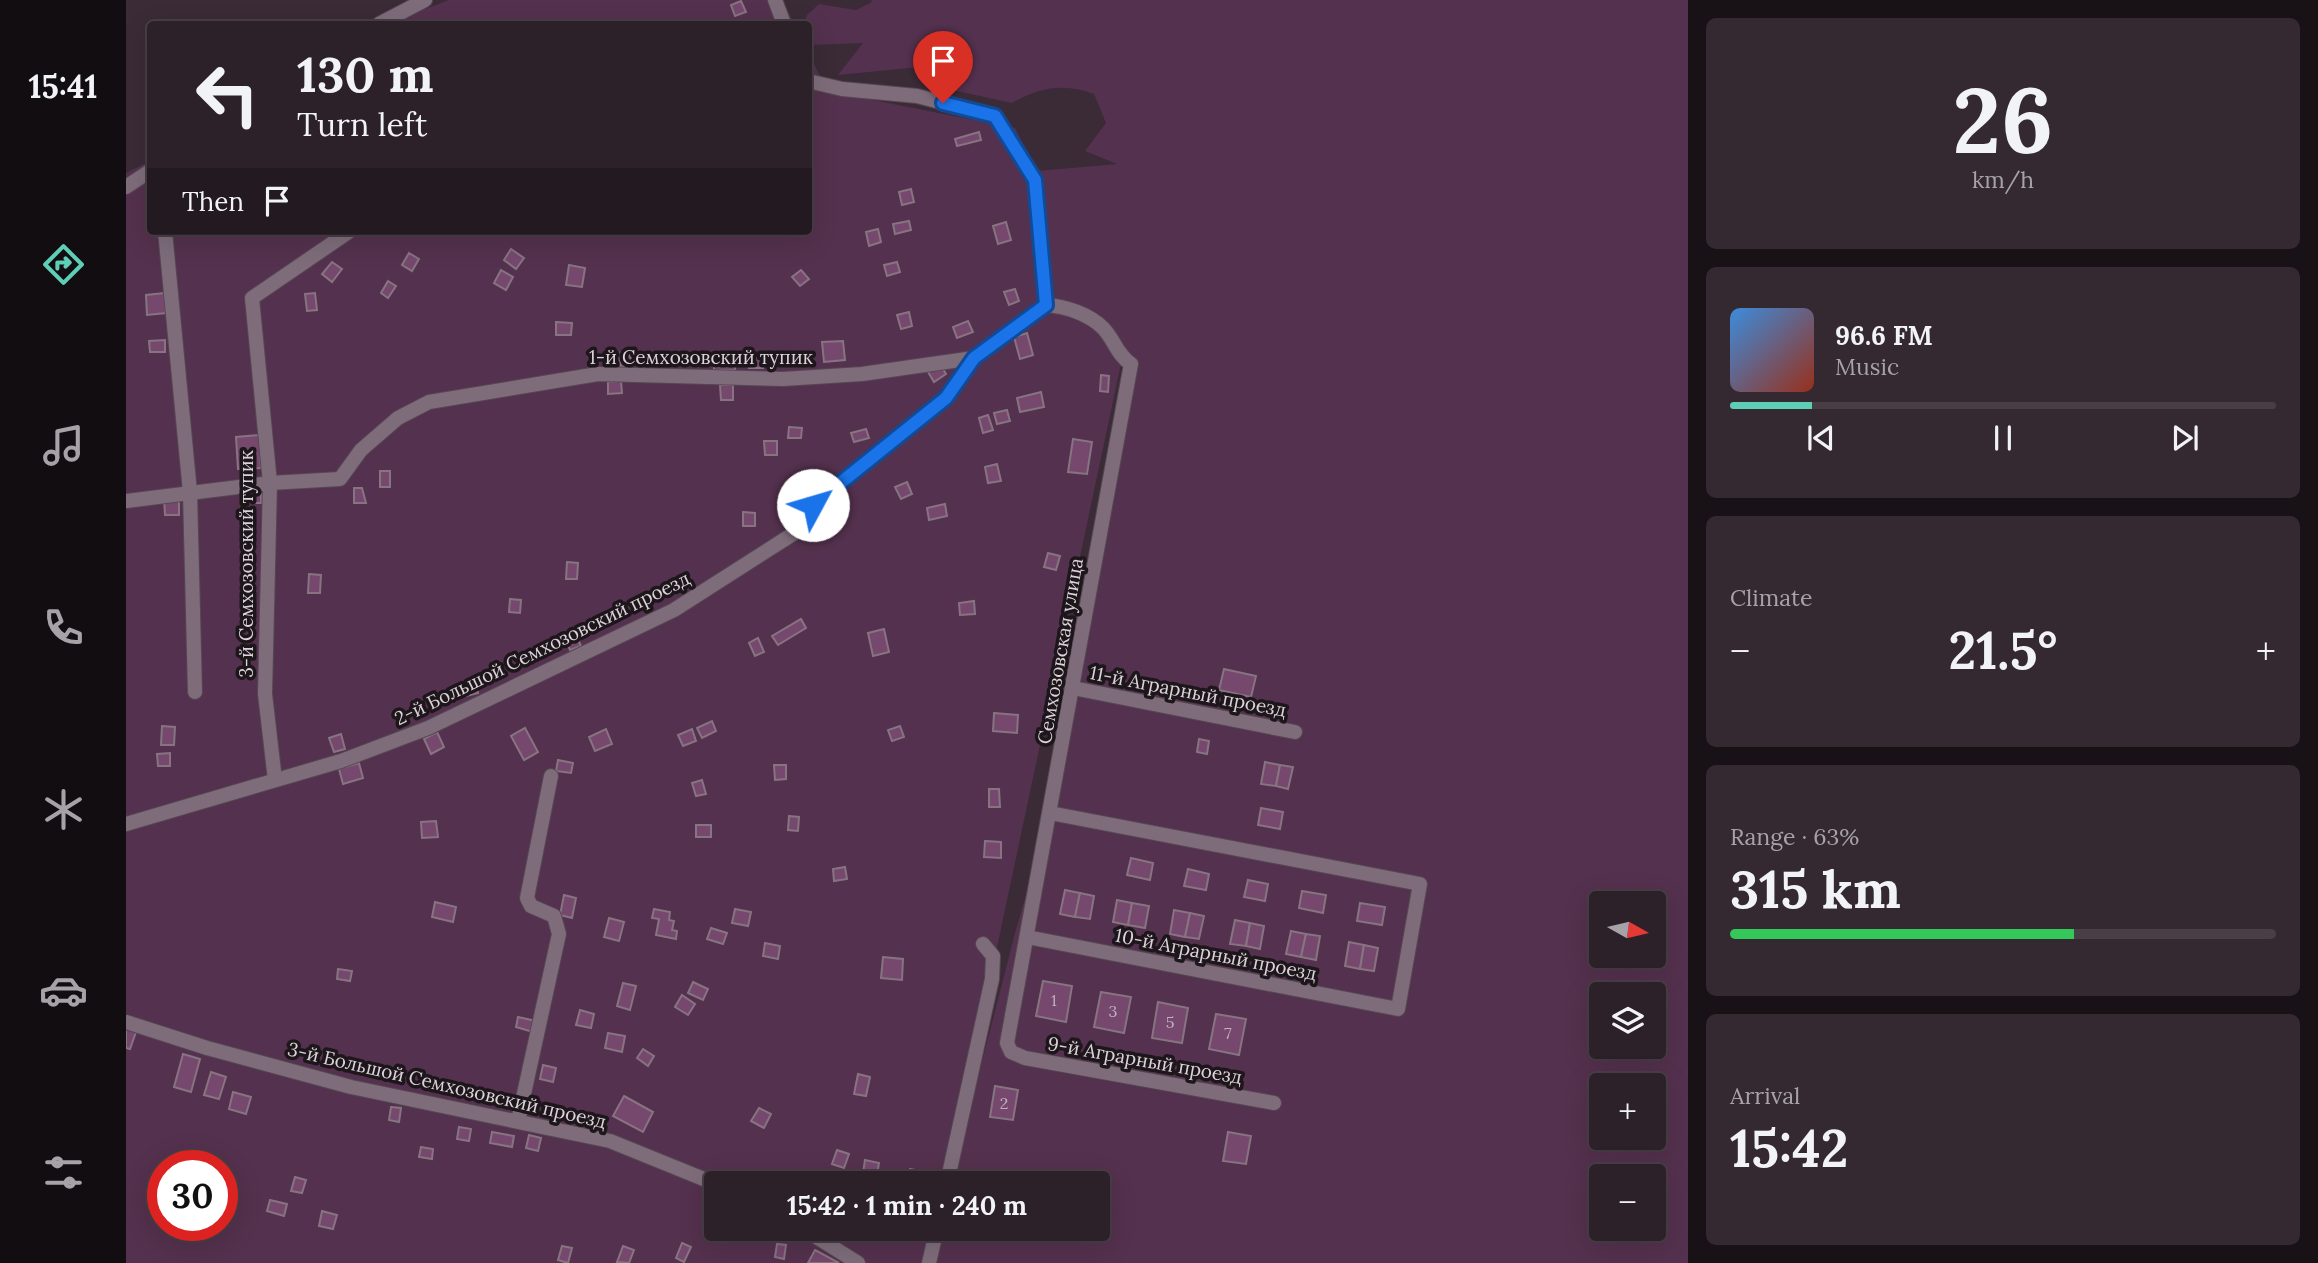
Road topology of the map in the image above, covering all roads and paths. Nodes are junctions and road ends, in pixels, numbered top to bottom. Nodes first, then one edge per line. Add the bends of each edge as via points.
1 (425, 0) edge
2 (775, 0) edge
3 (385, 21) edge
4 (783, 21) edge
5 (812, 82) edge
6 (147, 177) edge
7 (126, 187) edge
8 (166, 235) edge
9 (344, 235) edge
10 (1046, 305) junction
11 (974, 358) junction
12 (270, 482) junction
13 (190, 492) junction
14 (126, 501) edge
15 (1073, 688) junction
16 (195, 692) dead end
17 (1295, 732) dead end
18 (551, 776) dead end
19 (275, 780) junction
20 (1050, 813) junction
21 (126, 824) edge
22 (1027, 937) junction
23 (983, 944) dead end
24 (126, 1022) edge
25 (1011, 1052) joint
26 (1274, 1103) dead end
27 (518, 1121) junction
28 (950, 1171) edge
29 (704, 1179) edge
30 (823, 1241) edge
31 (934, 1241) edge
32 (858, 1263) edge
33 (929, 1263) edge

1 - 3 street
2 - 4 street
5 - 10 street via 916,96 995,116 1035,180
6 - 7 street
8 - 13 street
9 - 12 street, 3-й Семхозовский тупик via 252,298
10 - 11 street, 2-й Большой Семхозовский проезд
10 - 15 street, Семхозовская улица via 1065,306 1102,327 1130,364
11 - 12 street, 1-й Семхозовский тупик via 783,379 598,374 478,393 429,402 398,418 361,450 340,479
11 - 19 street, 2-й Большой Семхозовский проезд via 946,398 813,505 796,532 674,610 428,728
12 - 13 street, 1-й Семхозовский тупик
12 - 19 street, 3-й Семхозовский тупик via 265,694
13 - 14 street, 1-й Семхозовский тупик
13 - 16 street
15 - 17 street, 11-й Аграрный проезд
15 - 20 street, Семхозовская улица
18 - 27 street via 527,898 531,906 554,916 559,934
19 - 21 street, 2-й Большой Семхозовский проезд
20 - 22 street, Семхозовская улица
20 - 22 street, 10-й Аграрный проезд via 1420,884 1398,1009
22 - 25 street, Семхозовская улица via 1007,1043
23 - 28 street via 993,956 992,979
24 - 27 street, 3-й Большой Семхозовский проезд via 351,1087
25 - 26 street, 9-й Аграрный проезд
27 - 29 street, 3-й Большой Семхозовский проезд via 610,1141
30 - 32 street
31 - 33 street

